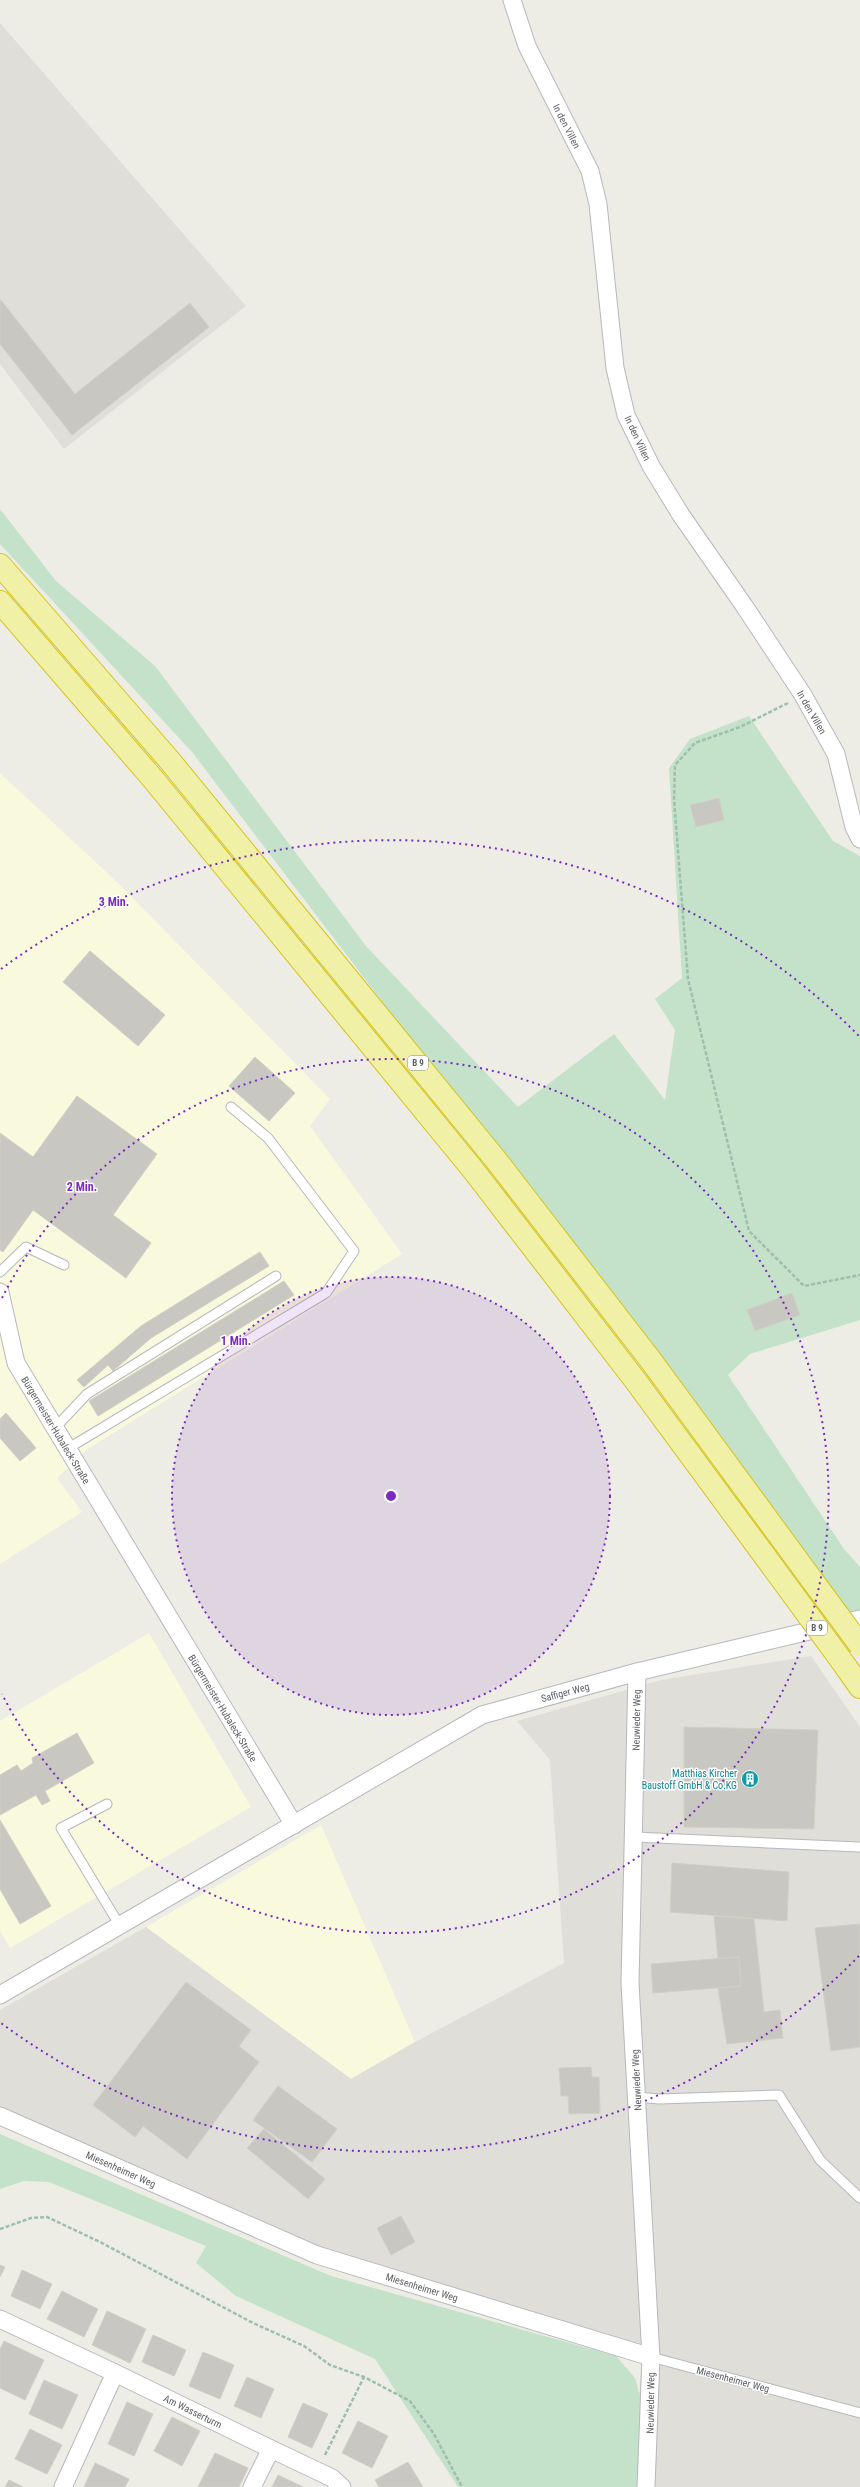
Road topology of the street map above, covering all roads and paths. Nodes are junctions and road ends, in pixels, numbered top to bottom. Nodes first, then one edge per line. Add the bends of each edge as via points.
1 (512, 0) edge
2 (0, 565) edge
3 (0, 602) edge
4 (803, 695) junction
5 (860, 839) edge
6 (231, 1107) dead end
7 (64, 1265) dead end
8 (0, 1272) edge
9 (860, 1275) edge
10 (276, 1276) dead end
11 (0, 1292) edge
12 (55, 1428) junction
13 (67, 1448) junction
14 (860, 1619) edge
15 (860, 1645) edge
16 (637, 1672) junction
17 (860, 1687) edge
18 (107, 1804) dead end
19 (294, 1825) junction
20 (634, 1837) junction
21 (859, 1847) dead end
22 (120, 1926) junction
23 (0, 1995) edge
24 (637, 2097) junction
25 (0, 2116) edge
26 (860, 2198) edge
27 (0, 2229) edge
28 (0, 2319) edge
29 (651, 2357) junction
30 (116, 2373) junction
31 (364, 2377) junction
32 (860, 2413) edge
33 (271, 2449) junction
34 (317, 2472) junction
35 (63, 2487) edge
36 (252, 2487) edge
37 (342, 2487) edge
38 (462, 2487) edge
39 (646, 2487) edge

1 - 4 street, In den Villen via 527,46 590,170 598,204 615,368 626,415 651,466 681,515
2 - 15 highway, B 9, bridge via 170,761 496,1160 648,1356
3 - 17 highway, B 9, bridge via 153,779 474,1171 635,1380
4 - 5 street, In den Villen via 836,754 854,827
4 - 9 path via 740,727 695,743 675,765 674,800 688,978 749,1231 804,1286
6 - 13 lane via 268,1138 354,1251 326,1293
7 - 8 lane via 26,1247
10 - 12 lane via 87,1394
11 - 12 street, Bürgermeister-Hubaleck-Straße via 16,1363
12 - 13 street, Bürgermeister-Hubaleck-Straße
13 - 19 street, Bürgermeister-Hubaleck-Straße
14 - 16 street, Saffiger Weg
16 - 19 street, Saffiger Weg via 482,1715
16 - 20 street, Neuwieder Weg
18 - 22 lane via 61,1828
19 - 22 street
20 - 21 lane
20 - 24 street, Neuwieder Weg via 630,1983
22 - 23 street
24 - 26 lane via 659,2099 779,2095 820,2160
24 - 29 street, Neuwieder Weg
25 - 29 street, Miesenheimer Weg via 317,2255
27 - 31 path via 31,2218 47,2217 253,2323 304,2346 330,2365
28 - 30 street, Am Wasserturm
29 - 32 lane, Miesenheimer Weg
29 - 39 street, Neuwieder Weg
30 - 33 street, Am Wasserturm
30 - 35 street
31 - 34 path
31 - 38 path via 410,2401 434,2434
33 - 34 street, Am Wasserturm
33 - 36 street
34 - 37 street, Am Wasserturm via 332,2478

